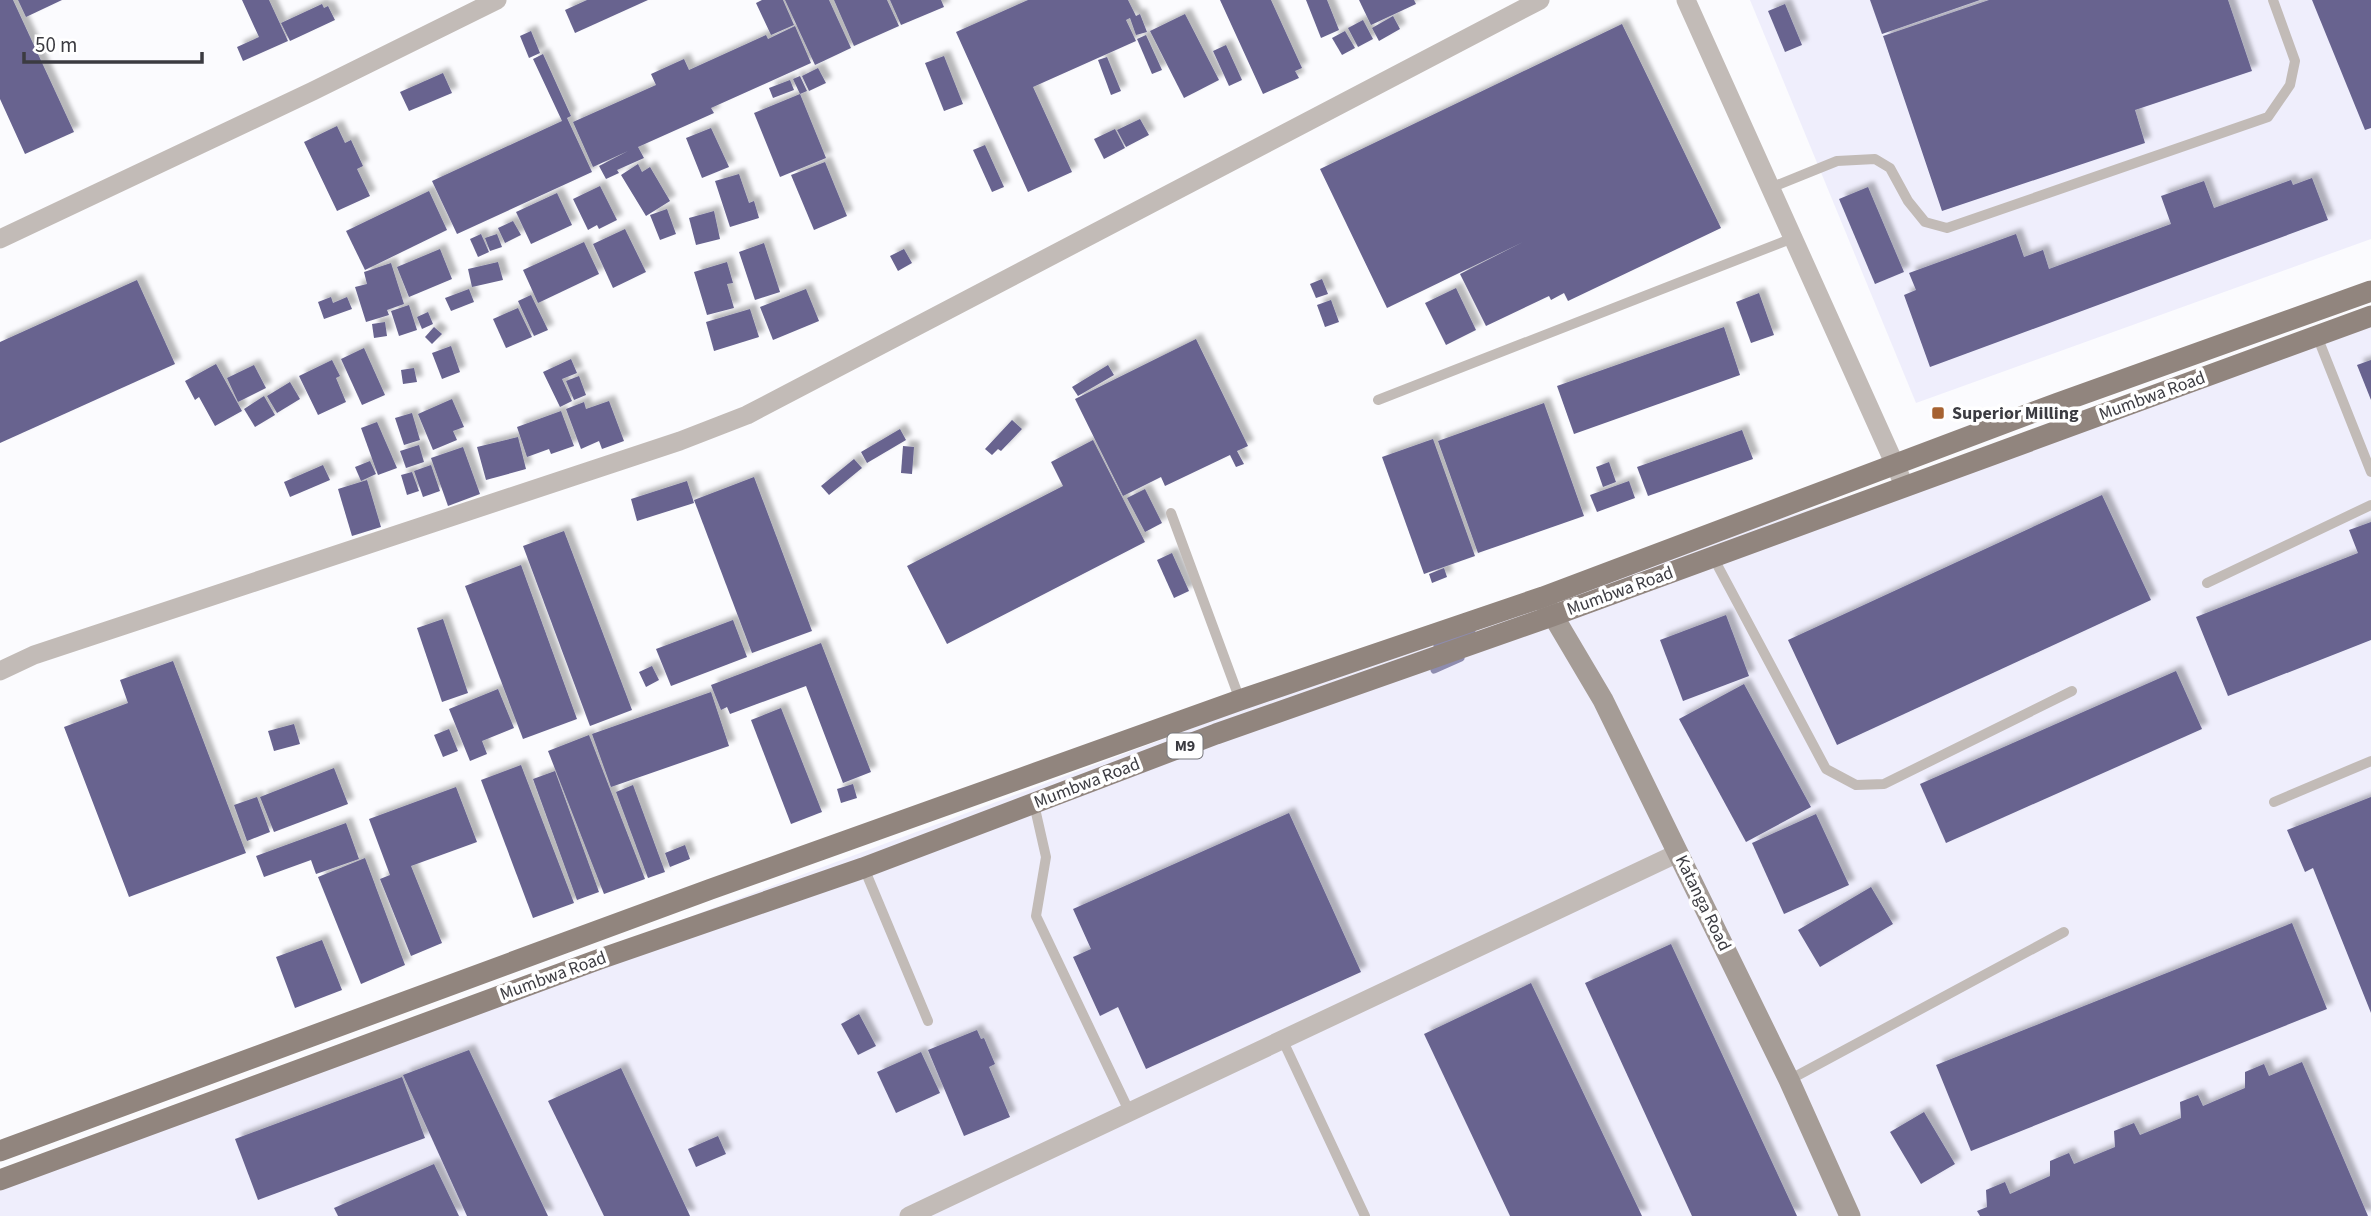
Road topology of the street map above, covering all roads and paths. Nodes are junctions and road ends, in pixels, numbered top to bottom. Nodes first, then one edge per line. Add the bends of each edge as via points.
1 (497, 0) edge
2 (1539, 0) edge
3 (1686, 0) edge
4 (2273, 0) edge
5 (1770, 188) junction
6 (1793, 238) junction
7 (0, 239) edge
8 (2371, 291) edge
9 (2371, 316) edge
10 (2317, 336) junction
11 (1378, 400) dead end
12 (1896, 464) junction
13 (2371, 472) edge
14 (1905, 487) junction
15 (2371, 505) edge
16 (1171, 513) dead end
17 (1713, 557) junction
18 (2207, 583) dead end
19 (1548, 606) junction
20 (0, 671) edge
21 (2072, 691) dead end
22 (1240, 700) junction
23 (2371, 761) edge
24 (2274, 802) dead end
25 (1034, 804) junction
26 (1678, 853) junction
27 (863, 868) junction
28 (2064, 932) dead end
29 (928, 1021) dead end
30 (1283, 1041) junction
31 (1789, 1080) junction
32 (1130, 1113) junction
33 (0, 1151) edge
34 (0, 1180) edge
35 (909, 1216) edge
36 (1365, 1216) edge
37 (1850, 1216) edge

1 - 7 street
2 - 20 street via 747,415 34,655
3 - 5 street
4 - 5 lane via 2295,61 2290,85 2268,117 1947,228 1925,222 1890,168 1875,159 1836,161
5 - 6 street
6 - 11 lane
6 - 12 street
8 - 12 main road, Mumbwa Road / M9
9 - 10 main road, Mumbwa Road / M9
10 - 13 lane
10 - 14 main road, Mumbwa Road / M9
12 - 14 street
12 - 19 main road, Mumbwa Road / M9
14 - 17 main road, Mumbwa Road / M9
15 - 18 lane
16 - 22 lane
17 - 19 main road, Mumbwa Road / M9
17 - 21 lane via 1826,769 1856,785 1884,784
19 - 22 main road, Mumbwa Road / M9
19 - 25 main road, Mumbwa Road / M9
19 - 26 street, Katanga Road via 1603,700
22 - 33 main road, Mumbwa Road / M9
23 - 24 lane
25 - 27 main road, Mumbwa Road / M9
25 - 32 lane via 1046,857 1036,916
26 - 30 street
26 - 31 street, Katanga Road
27 - 29 lane
27 - 34 main road, Mumbwa Road / M9 via 600,959
28 - 31 lane
30 - 32 street
30 - 36 lane
31 - 37 street, Katanga Road
32 - 35 street

